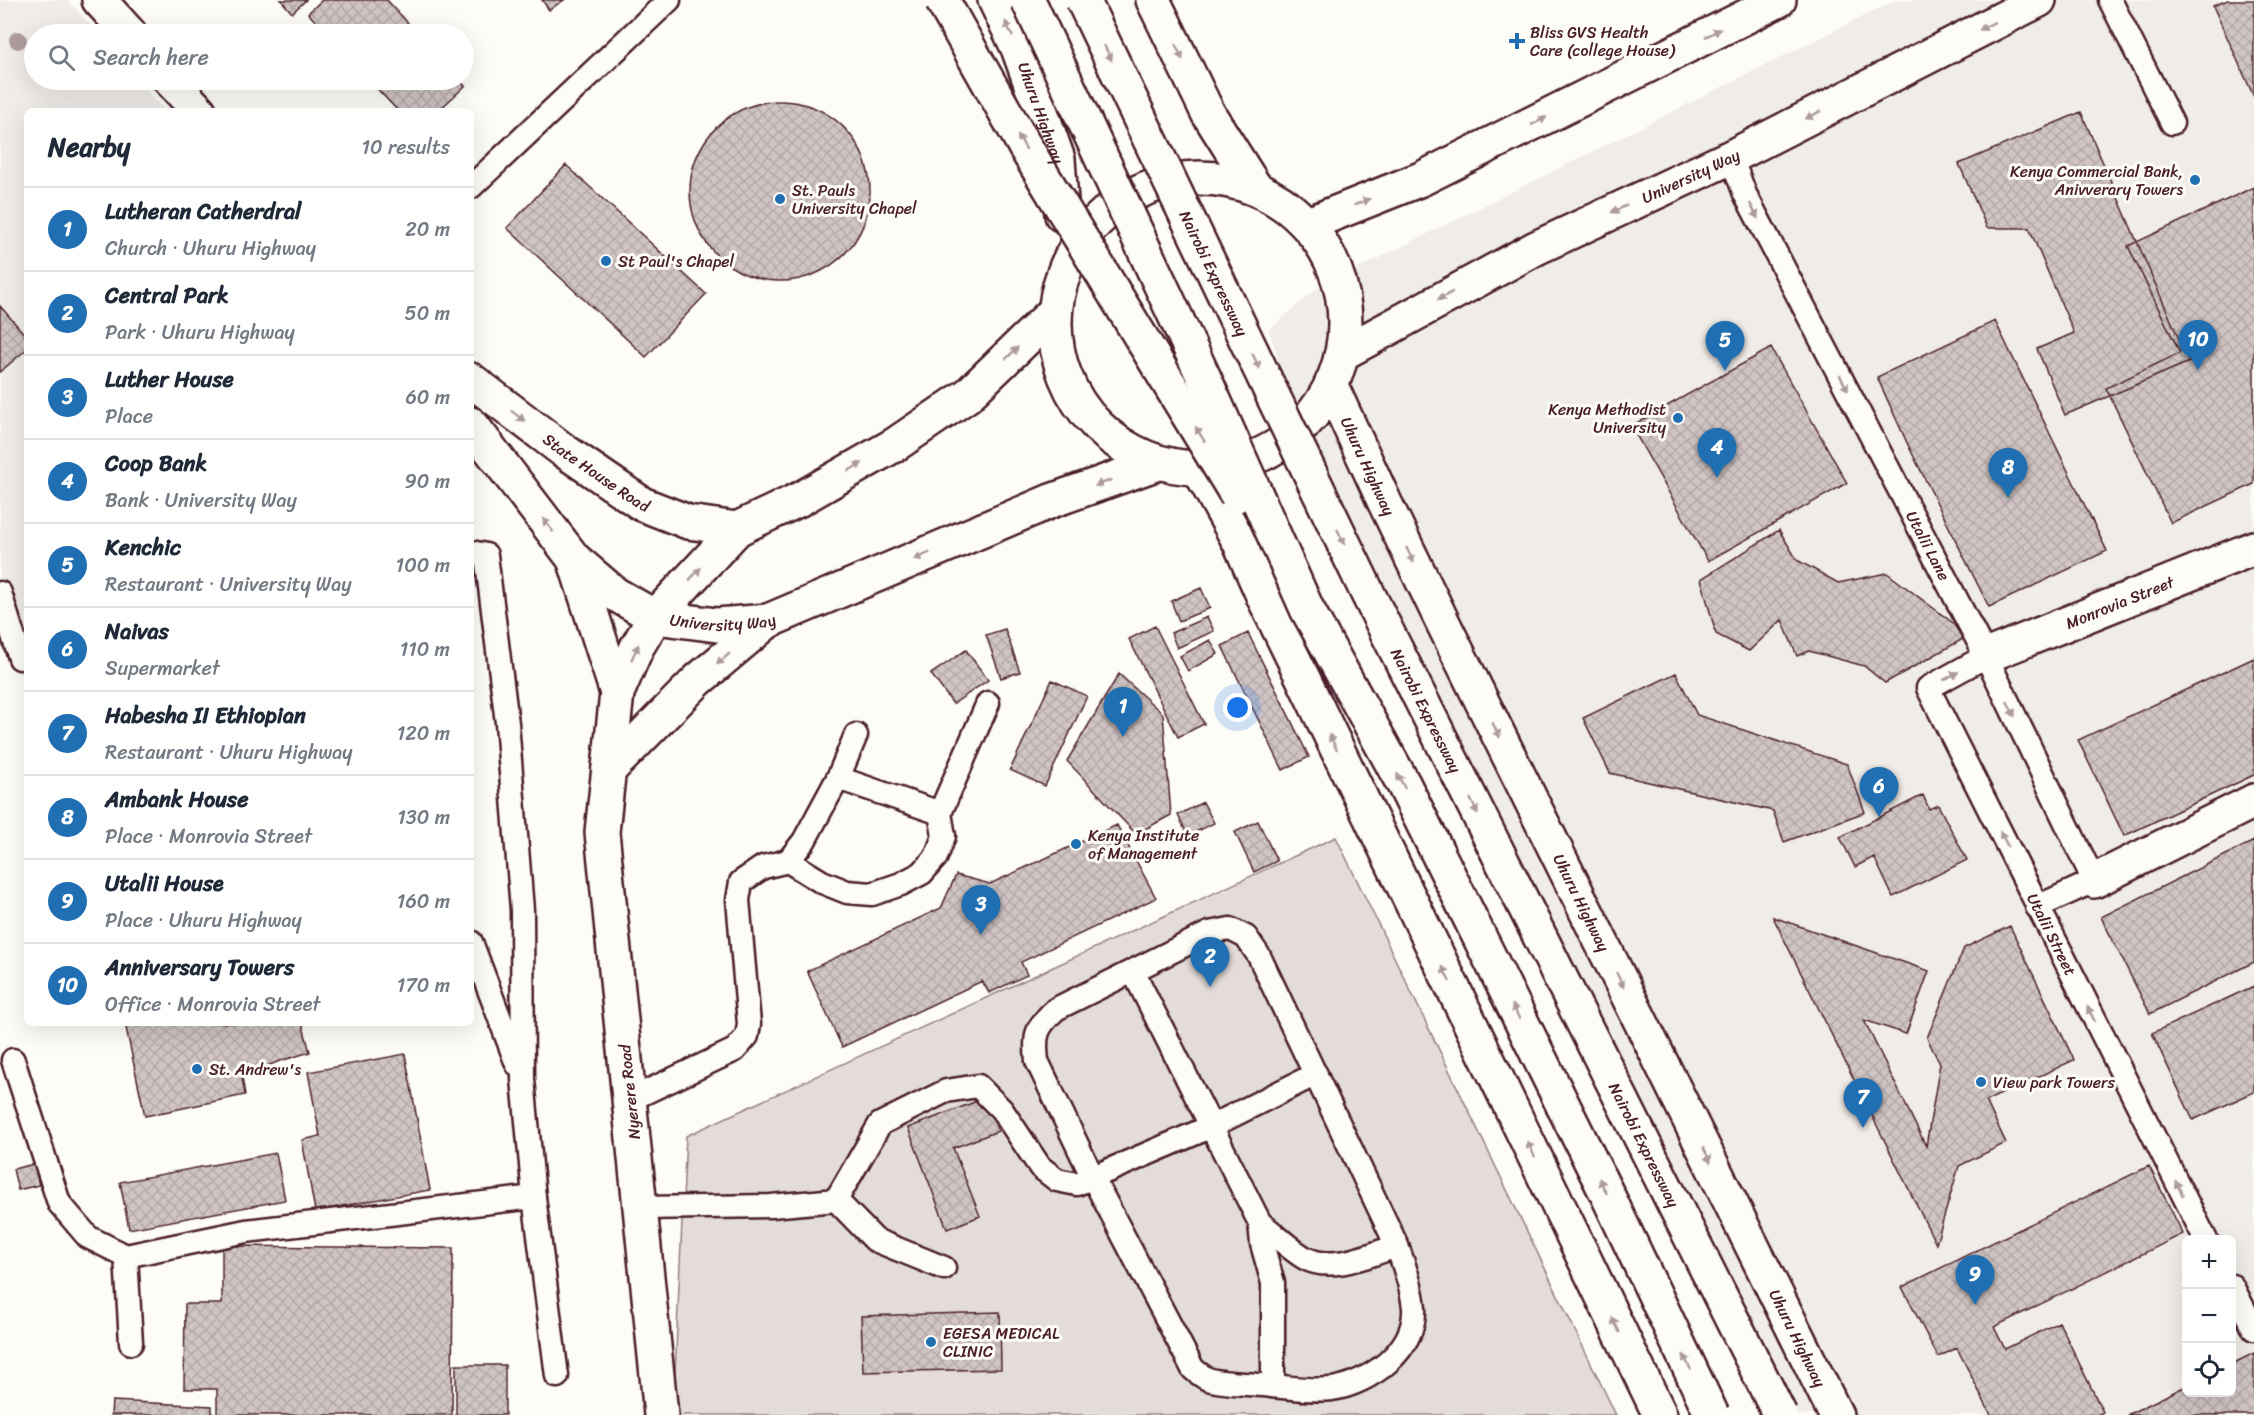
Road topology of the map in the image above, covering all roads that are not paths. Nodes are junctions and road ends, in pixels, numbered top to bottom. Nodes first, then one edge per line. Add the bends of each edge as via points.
1 (99, 0) edge
2 (669, 0) edge
3 (942, 0) edge
4 (995, 0) edge
5 (1028, 0) edge
6 (1083, 0) edge
7 (1153, 0) edge
8 (1779, 0) edge
9 (2039, 0) edge
10 (2110, 0) edge
11 (121, 24) edge
12 (179, 90) edge
13 (196, 108) edge
14 (2172, 123) dead end
15 (1731, 157) junction
16 (474, 184) edge
17 (1254, 186) junction
18 (1308, 224) junction
19 (1065, 267) junction
20 (1054, 312) junction
21 (1345, 352) junction
22 (474, 382) edge
23 (1332, 388) junction
24 (474, 428) edge
25 (1158, 463) junction
26 (1199, 469) junction
27 (737, 529) junction
28 (2254, 548) edge
29 (474, 553) edge
30 (574, 559) junction
31 (0, 592) edge
32 (1307, 609) junction
33 (655, 617) junction
34 (768, 621) junction
35 (16, 656) edge
36 (1986, 656) junction
37 (617, 693) junction
38 (988, 703) dead end
39 (856, 735) dead end
40 (609, 770) junction
41 (838, 778) junction
42 (2254, 801) edge
43 (940, 813) junction
44 (788, 861) junction
45 (2094, 881) junction
46 (2037, 907) junction
47 (474, 950) edge
48 (1133, 971) junction
49 (13, 1059) dead end
50 (1316, 1074) junction
51 (523, 1079) junction
52 (629, 1100) junction
53 (1210, 1127) junction
54 (1094, 1178) junction
55 (534, 1197) junction
56 (836, 1200) junction
57 (641, 1209) junction
58 (1260, 1223) junction
59 (2204, 1235) edge
60 (1397, 1246) junction
61 (126, 1256) junction
62 (944, 1269) dead end
63 (2234, 1289) edge
64 (2254, 1329) edge
65 (131, 1343) dead end
66 (557, 1376) dead end
67 (1273, 1386) junction
68 (661, 1415) edge
69 (1660, 1415) edge
70 (1712, 1415) edge
71 (1780, 1415) edge
72 (1836, 1415) edge

1 - 11 main road
2 - 16 lane
32 -> 3 main road, bridge via 1024,145
19 -> 4 main road, Uhuru Highway via 1058,159 1018,48
5 - 32 main road, bridge
6 -> 71 main road, Nairobi Expressway, bridge via 1368,594
7 -> 17 main road via 1208,113
18 -> 8 main road via 1420,179
9 -> 15 main road, University Way
10 - 14 lane
12 - 13 main road
15 -> 21 main road, University Way via 1536,248
15 -> 36 lane, Utalii Lane via 1745,194
17 - 18 main road
17 - 19 main road via 1176,180 1130,195 1091,226
18 - 21 main road via 1332,258 1346,304
19 - 20 main road
20 - 25 main road via 1056,352 1069,389 1091,421 1122,447
27 -> 20 main road, University Way via 800,499 896,444 968,395
21 - 23 main road
22 -> 27 main road, State House Road via 642,504 688,522
23 - 26 main road via 1278,447 1240,464
23 -> 72 main road, Uhuru Highway via 1445,627
30 -> 24 main road
25 - 26 main road
25 -> 34 main road, University Way via 1051,501
69 -> 26 main road via 1240,543
33 -> 27 main road, University Way
28 - 36 main road, Monrovia Street
29 - 51 lane via 486,555 507,723 522,910
30 - 33 main road via 615,594
30 - 37 main road
31 - 35 lane
70 -> 32 main road, bridge via 1404,785
33 - 34 main road, University Way via 717,625
37 -> 33 main road, Nyerere Road
34 -> 40 main road via 698,680
36 -> 45 lane, Utalii Lane
46 -> 36 lane, Utalii Street via 1928,688
37 - 40 main road, Nyerere Road
38 - 43 lane
39 - 41 lane
40 - 52 main road, Nyerere Road via 602,832
41 - 43 lane
41 - 44 lane via 804,841
42 - 45 main road
43 - 44 lane via 944,836 936,857 922,873 872,894 847,892
44 - 52 lane via 763,867 741,882 738,900 747,1036 735,1050
45 - 46 lane
59 -> 46 lane, Utalii Street
47 - 51 lane
48 - 50 lane via 1209,933 1230,929 1246,937
48 - 53 lane
48 - 54 lane via 1056,1009 1042,1022 1034,1040 1037,1061
49 - 61 lane via 59,1203 88,1237
50 - 53 lane
50 - 60 lane
51 - 55 lane
52 - 57 main road, Nyerere Road
53 - 54 lane
53 - 58 lane
54 - 56 lane via 1077,1184 1057,1180 1040,1167 1002,1110 978,1086 946,1091 880,1124
54 - 67 lane via 1192,1369 1208,1379
55 - 61 lane via 246,1231
55 - 66 lane
56 - 57 lane
56 - 62 lane via 875,1240
57 - 68 main road, Nyerere Road
58 - 60 lane via 1306,1259 1327,1264
58 - 67 lane via 1273,1283
60 - 67 lane via 1414,1309 1410,1333 1395,1355 1358,1382 1333,1389
61 - 65 lane
63 - 64 lane

